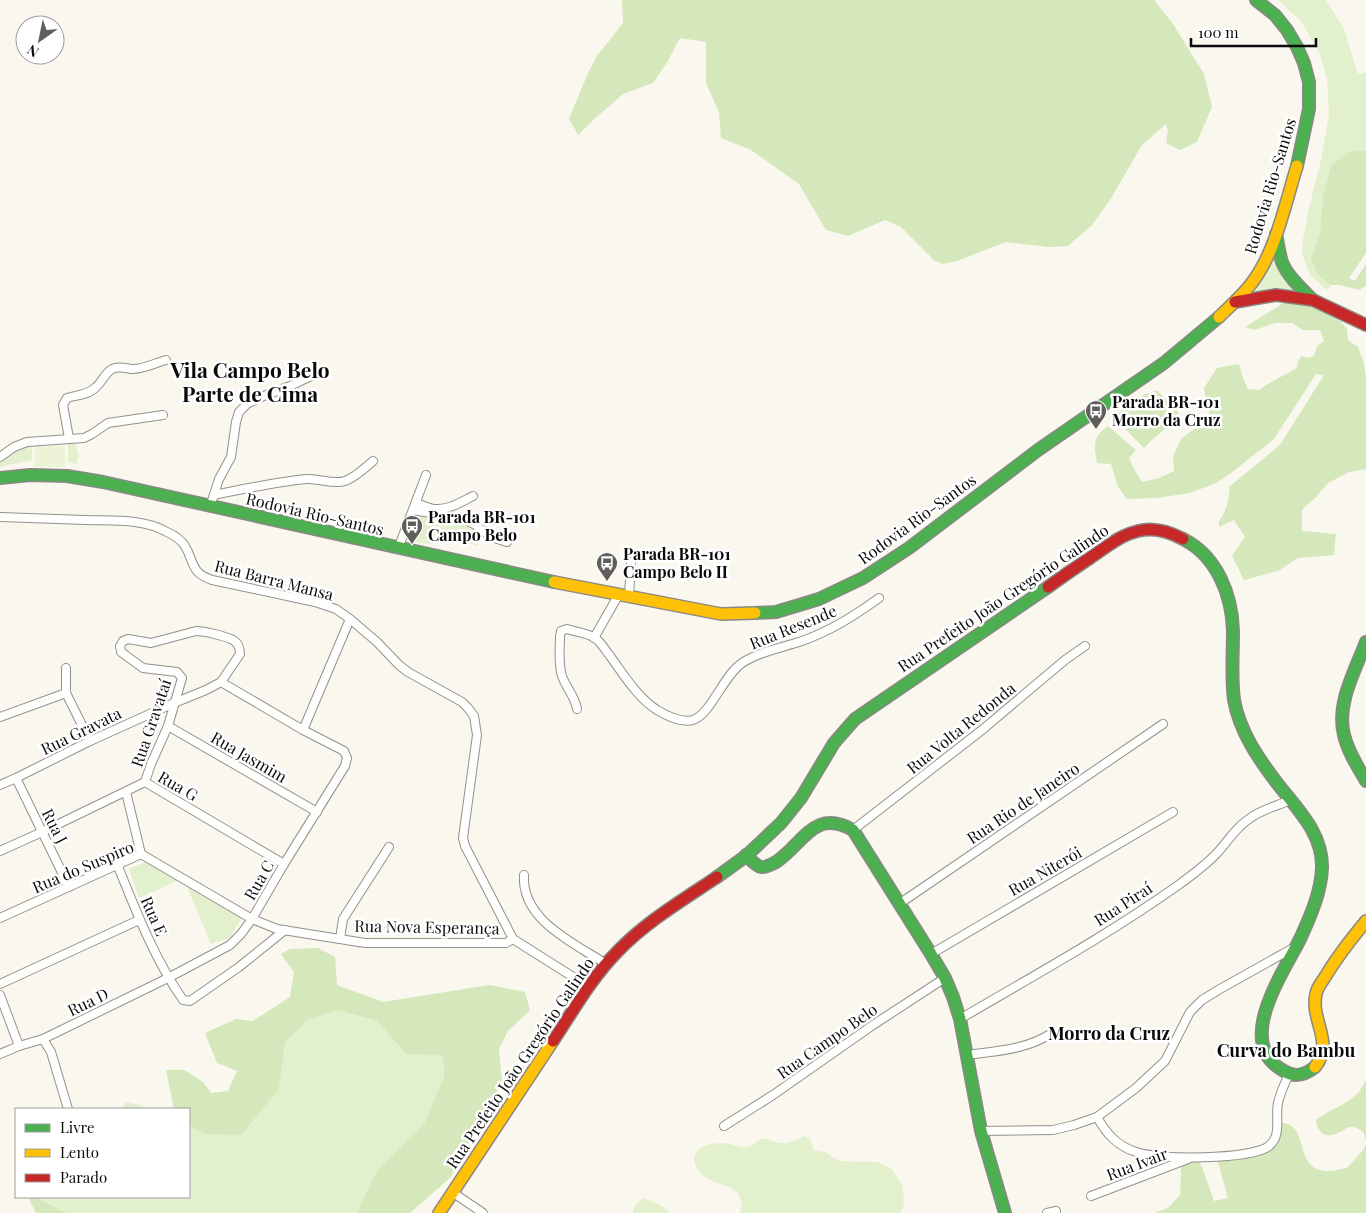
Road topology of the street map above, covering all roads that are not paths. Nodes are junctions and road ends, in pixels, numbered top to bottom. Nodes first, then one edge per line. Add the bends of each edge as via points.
1 (1256, 0) edge
2 (1276, 234) junction
3 (1313, 300) junction
4 (1235, 302) junction
5 (1366, 325) edge
6 (166, 360) dead end
7 (320, 372) dead end
8 (163, 414) dead end
9 (69, 438) junction
10 (0, 457) edge
11 (373, 461) dead end
12 (426, 475) dead end
13 (0, 478) edge
14 (214, 494) junction
15 (473, 496) dead end
16 (414, 506) junction
17 (210, 507) junction
18 (0, 517) edge
19 (507, 542) dead end
20 (398, 549) junction
21 (632, 562) dead end
22 (624, 595) junction
23 (879, 598) dead end
24 (350, 619) junction
25 (594, 638) junction
26 (1366, 642) edge
27 (1085, 646) dead end
28 (66, 668) dead end
29 (221, 682) junction
30 (66, 692) junction
31 (174, 703) junction
32 (577, 709) dead end
33 (0, 717) edge
34 (1163, 724) dead end
35 (168, 726) junction
36 (303, 730) junction
37 (90, 740) junction
38 (16, 778) junction
39 (1366, 781) edge
40 (145, 782) junction
41 (0, 784) edge
42 (126, 792) junction
43 (1290, 800) junction
44 (317, 812) junction
45 (1173, 812) dead end
46 (853, 830) junction
47 (42, 832) junction
48 (388, 847) dead end
49 (0, 851) edge
50 (141, 854) junction
51 (746, 856) junction
52 (117, 864) junction
53 (284, 864) junction
54 (524, 875) dead end
55 (69, 886) junction
56 (899, 904) junction
57 (0, 918) edge
58 (252, 919) junction
59 (139, 920) junction
60 (1366, 921) edge
61 (285, 930) junction
62 (340, 939) junction
63 (513, 939) junction
64 (1296, 946) junction
65 (931, 954) junction
66 (606, 964) junction
67 (168, 978) junction
68 (945, 978) junction
69 (0, 984) edge
70 (589, 987) junction
71 (0, 996) edge
72 (960, 1019) junction
73 (1052, 1034) dead end
74 (43, 1039) junction
75 (19, 1046) junction
76 (0, 1054) edge
77 (966, 1055) junction
78 (1289, 1074) junction
79 (68, 1108) edge
80 (1097, 1117) junction
81 (724, 1126) dead end
82 (981, 1131) junction
83 (1193, 1157) junction
84 (452, 1192) junction
85 (1090, 1196) dead end
86 (1056, 1211) dead end
87 (439, 1213) edge
88 (483, 1213) edge
89 (1005, 1213) edge
90 (1047, 1213) edge

1 - 2 main road, Rodovia Rio-Santos via 1287,30 1304,63 1309,82 1309,110 1300,155
2 - 3 main road via 1286,270
2 - 4 main road, Rodovia Rio-Santos via 1260,270
3 - 4 main road via 1276,295
3 - 5 main road
4 - 22 main road, Rodovia Rio-Santos via 1164,363 1038,450 909,548 863,578 819,600 776,612 721,614
6 - 9 street via 139,368 113,368 95,388 67,398 63,405
7 - 14 street via 261,397 239,412 231,457
8 - 9 street via 108,423 84,438
9 - 10 street via 27,442
11 - 14 street via 344,482 309,479
12 - 16 street
13 - 17 main road, Rodovia Rio-Santos via 67,476
14 - 17 street
15 - 16 street via 438,509
16 - 19 street via 460,518 491,537
16 - 20 street
17 - 20 main road, Rodovia Rio-Santos
18 - 24 street, Rua Barra Mansa via 132,522 158,527 181,541 194,568 204,577 315,602 336,609
20 - 22 main road, Rodovia Rio-Santos
21 - 22 street
22 - 25 street
23 - 25 street, Rua Resende via 836,626 800,642 762,653 742,664 729,676 701,716 689,721 655,709
24 - 36 street
24 - 63 street, Rua Barra Mansa via 399,665 462,702 474,716 476,749 463,838
25 - 32 street via 567,629 561,631 561,670
26 - 39 main road via 1343,716 1343,734
27 - 46 street, Rua Volta Redonda
28 - 30 street
29 - 31 street, Rua Gravata
29 - 31 street, Rua Gravataí via 240,654 240,648 233,640 196,631 151,643 123,641 121,652 134,663 143,668 177,672 182,678
29 - 36 street
30 - 33 street
30 - 37 street
31 - 35 street, Rua Gravataí
31 - 37 street, Rua Gravata
34 - 56 street, Rua Rio de Janeiro
35 - 40 street, Rua Gravataí
35 - 44 street, Rua Jasmim
36 - 44 street, Rua C via 344,751 347,758
37 - 38 street, Rua Gravata
38 - 41 street, Rua Gravata
38 - 47 street, Rua J
40 - 42 street, Rua G
40 - 53 street, Rua G
42 - 47 street, Rua G
42 - 50 street
43 - 51 main road, Rua Prefeito João Gregório Galindo via 1254,750 1242,727 1232,688 1232,621 1226,592 1211,560 1184,539 1149,529 1129,533 1104,548 856,719 833,743 782,822
43 - 64 main road, Rua Prefeito João Gregório Galindo via 1315,832 1321,848 1322,865 1322,881
43 - 72 street, Rua Piraí via 1250,817 1209,861 1144,908
44 - 53 street, Rua C
45 - 65 street, Rua Niterói
46 - 51 main road via 842,824 822,824 780,860 766,867
46 - 56 main road
47 - 49 street, Rua G
47 - 55 street, Rua J
48 - 62 street via 343,919
50 - 52 street, Rua do Suspiro
50 - 58 street, Rua do Suspiro
51 - 66 main road, Rua Prefeito João Gregório Galindo via 670,909
52 - 55 street, Rua do Suspiro
52 - 59 street, Rua E
53 - 58 street, Rua C
54 - 66 street via 528,898 548,926
55 - 57 street, Rua do Suspiro
56 - 65 main road
58 - 61 street, Rua Nova Esperança
58 - 67 street, Rua C via 230,945
59 - 67 street, Rua E
59 - 69 street
60 - 78 main road via 1318,988 1314,1005 1324,1044 1319,1062 1311,1071
61 - 62 street, Rua Nova Esperança
61 - 67 street, Rua E via 239,968 190,1001 183,1000
62 - 63 street, Rua Nova Esperança via 364,943 506,943
63 - 70 street
64 - 78 main road, Rua Prefeito João Gregório Galindo via 1266,1006 1261,1024 1271,1063
64 - 80 street via 1202,1000 1190,1012 1165,1061
65 - 68 main road
66 - 70 main road, Rua Prefeito João Gregório Galindo
67 - 74 street, Rua D
68 - 72 main road
68 - 81 street, Rua Campo Belo
70 - 84 main road, Rua Prefeito João Gregório Galindo
71 - 75 street
72 - 77 main road
73 - 77 street via 1019,1048
74 - 75 street, Rua D
74 - 79 street via 51,1052
75 - 76 street, Rua D
77 - 82 main road
78 - 83 street, Rua Ivair via 1278,1099 1277,1130 1270,1146 1246,1154
80 - 82 street via 1053,1130
80 - 83 street, Rua Ivair via 1106,1132 1125,1148 1157,1156
82 - 89 main road
83 - 85 street, Rua Ivair
84 - 87 main road, Rua Prefeito João Gregório Galindo
84 - 88 street
86 - 90 street

